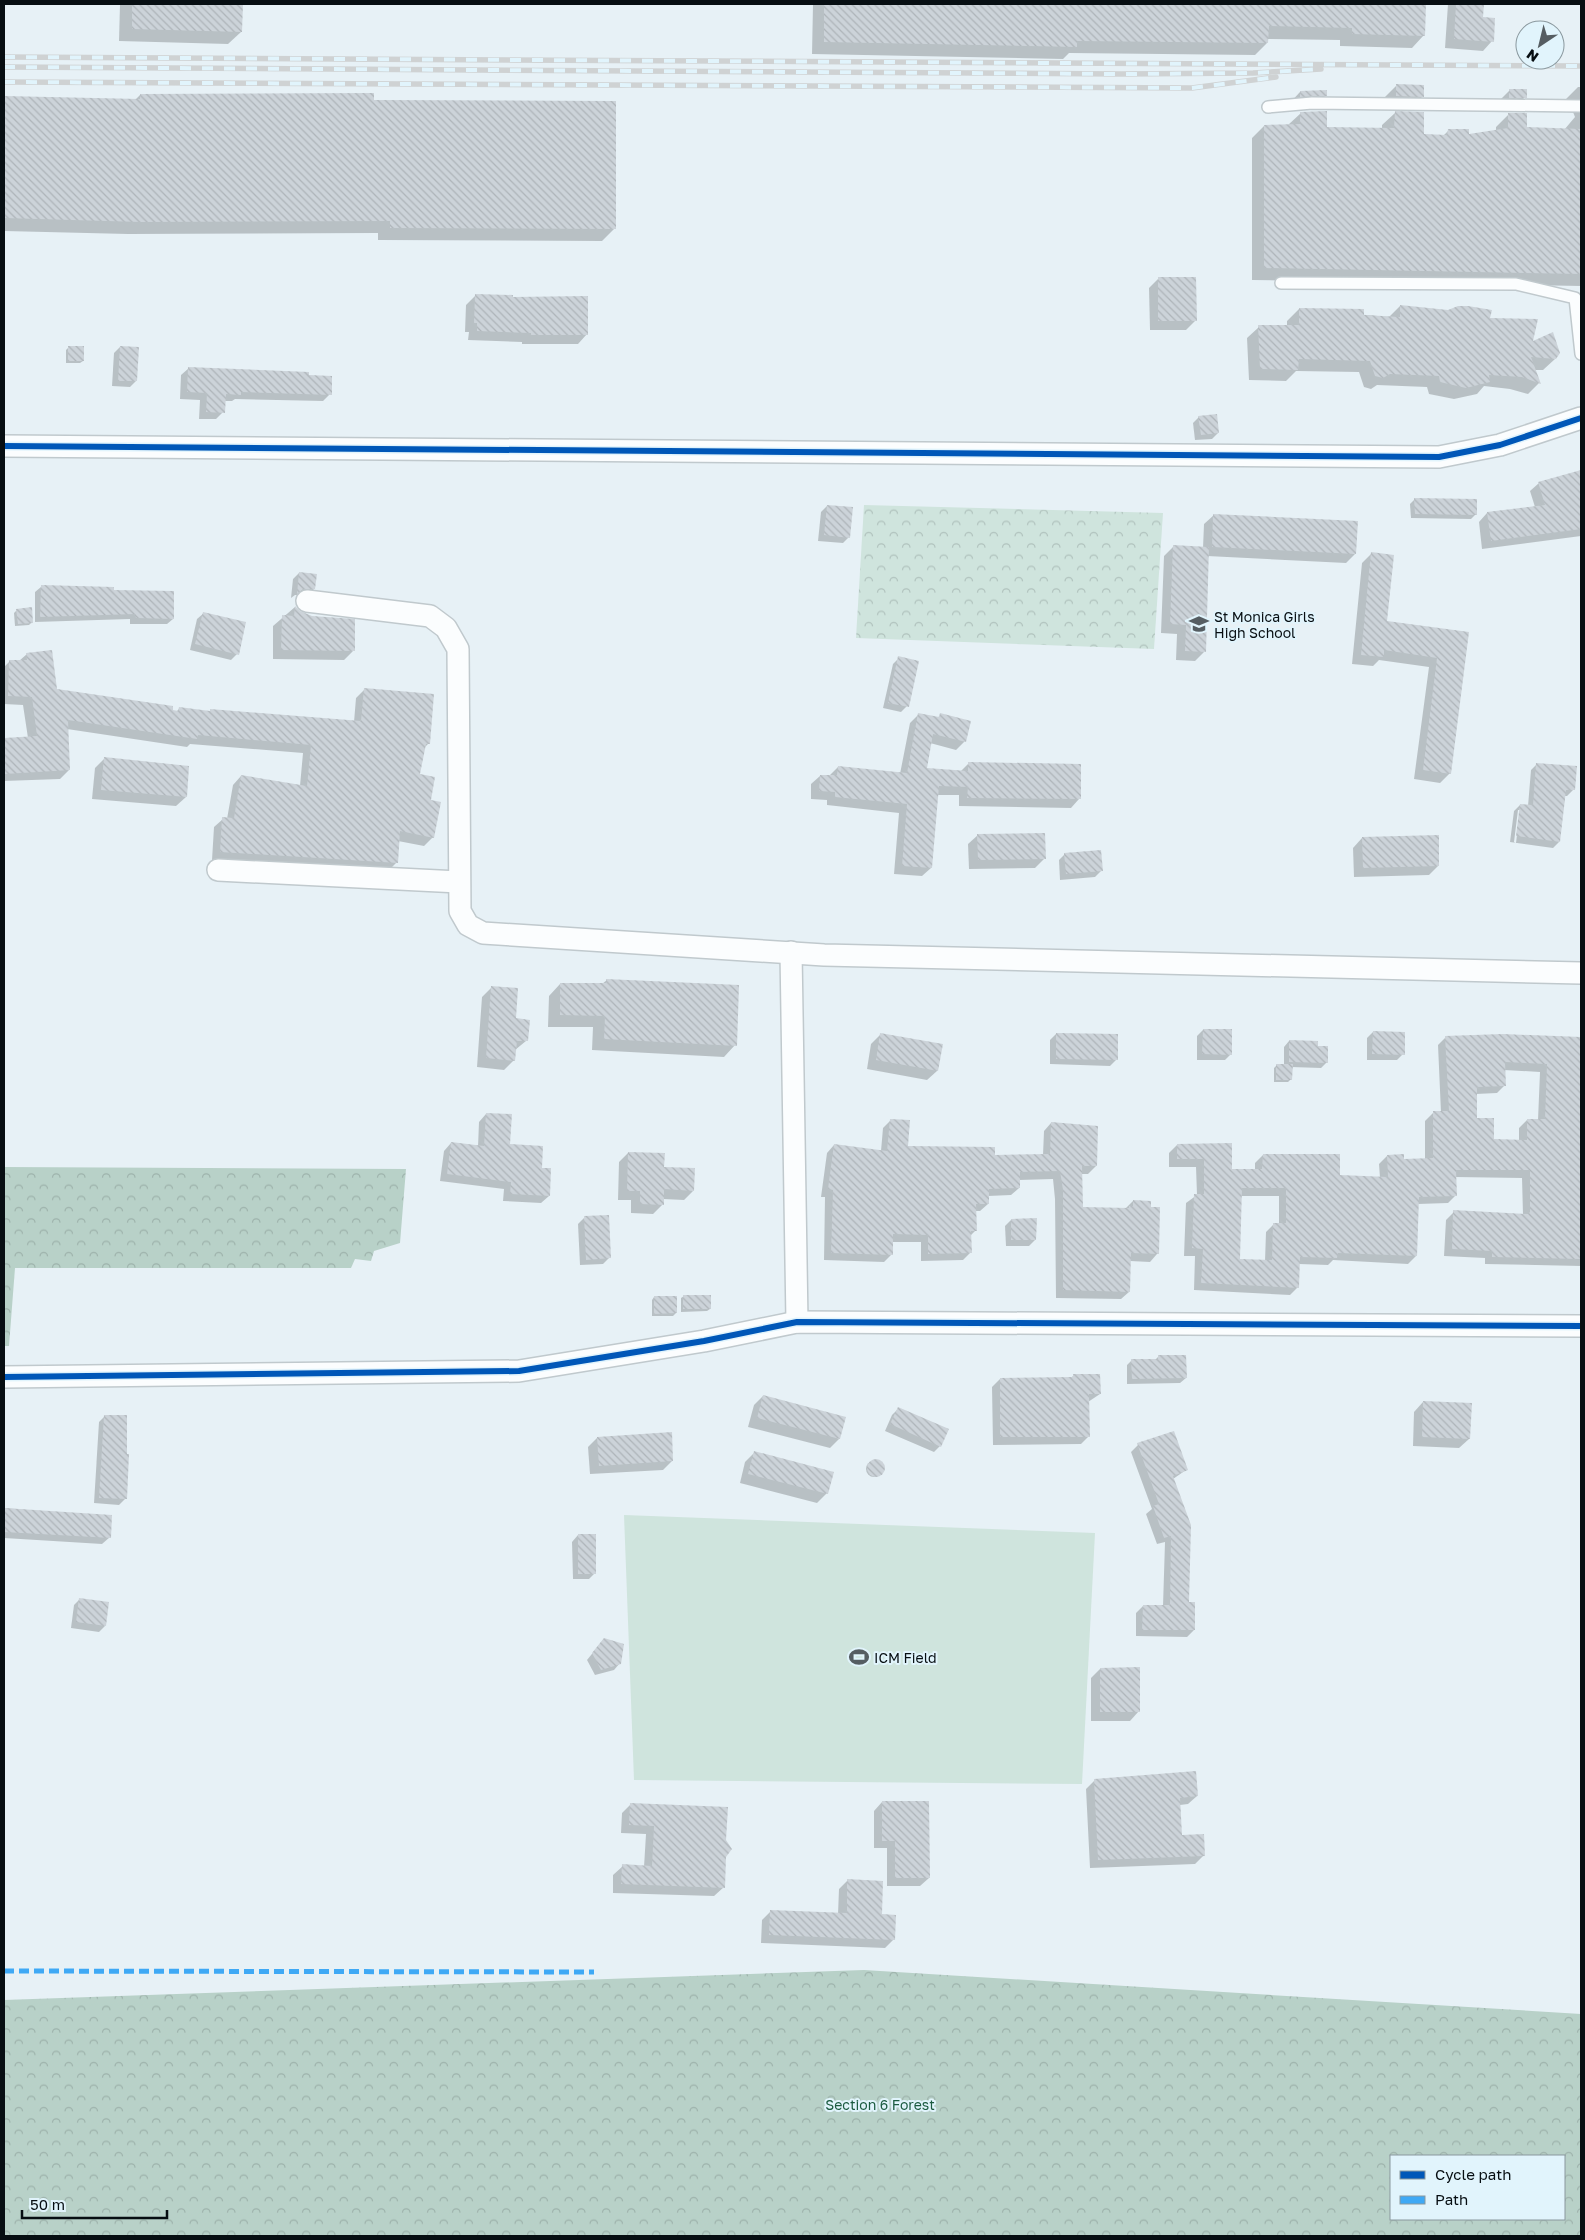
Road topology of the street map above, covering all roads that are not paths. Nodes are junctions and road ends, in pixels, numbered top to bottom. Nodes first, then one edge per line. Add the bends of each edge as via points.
1 (1581, 106) edge
2 (1268, 107) dead end
3 (1281, 283) dead end
4 (1581, 354) edge
5 (1581, 418) edge
6 (4, 446) edge
7 (307, 601) dead end
8 (218, 870) dead end
9 (459, 882) junction
10 (791, 952) junction
11 (1581, 974) edge
12 (797, 1322) junction
13 (1581, 1326) edge
14 (4, 1377) edge

1 - 2 lane via 1312,103
3 - 4 lane via 1516,284 1575,298
5 - 6 street via 1500,445 1439,456
7 - 9 street via 430,616 446,628 458,649
8 - 9 street
9 - 10 street via 460,910 468,925 483,933
10 - 11 street
10 - 12 street
12 - 13 street
12 - 14 street via 704,1341 519,1371

